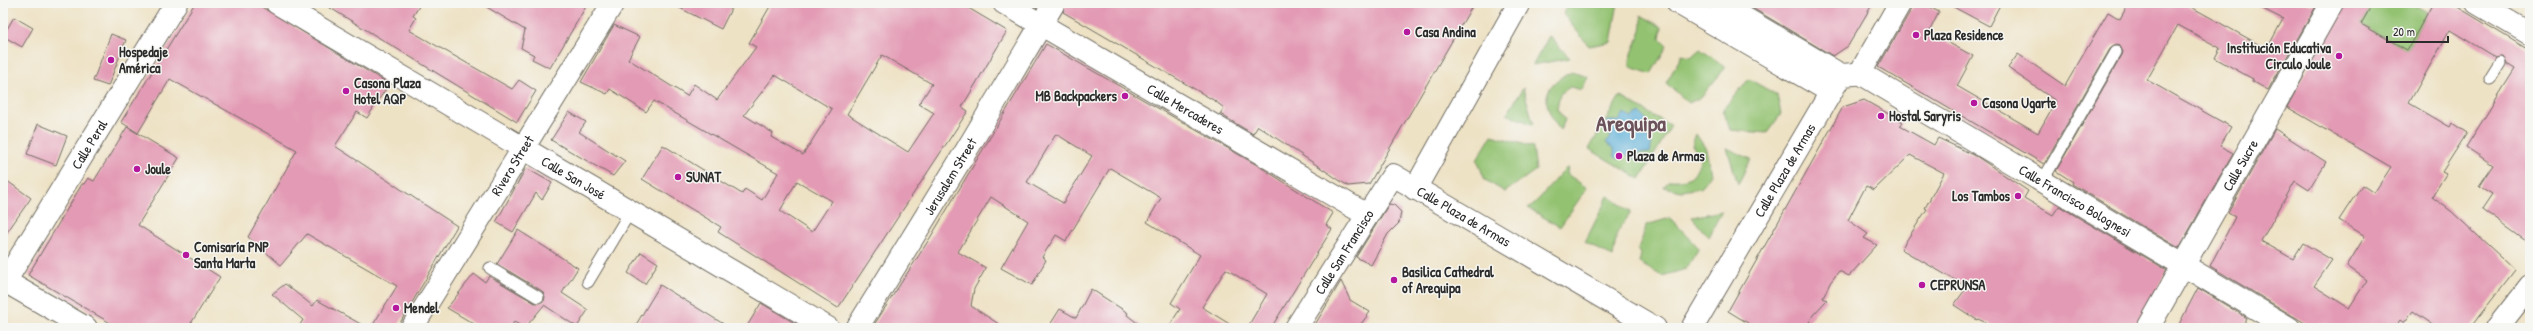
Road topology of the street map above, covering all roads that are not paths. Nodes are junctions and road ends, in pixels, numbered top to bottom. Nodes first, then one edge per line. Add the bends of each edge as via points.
1 (176, 3) edge
2 (277, 3) edge
3 (613, 3) edge
4 (1004, 3) edge
5 (1054, 3) edge
6 (1519, 3) edge
7 (1678, 3) edge
8 (1719, 3) edge
9 (1900, 3) edge
10 (2332, 3) edge
11 (2477, 3) edge
12 (1041, 24) junction
13 (2523, 34) edge
14 (2116, 52) dead end
15 (2500, 63) dead end
16 (2490, 79) dead end
17 (1844, 80) junction
18 (524, 149) junction
19 (2042, 182) junction
20 (1415, 189) junction
21 (630, 212) junction
22 (1367, 215) junction
23 (2184, 267) junction
24 (490, 268) dead end
25 (4, 282) edge
26 (588, 282) dead end
27 (2530, 286) edge
28 (538, 297) dead end
29 (86, 328) edge
30 (412, 328) edge
31 (828, 328) edge
32 (857, 328) edge
33 (1296, 328) edge
34 (1655, 328) edge
35 (1692, 328) edge
36 (2148, 328) edge
37 (2289, 328) edge
38 (2497, 328) edge

1 - 25 street, Calle Peral
2 - 18 street, Calle San José
3 - 18 street, Rivero Street
4 - 12 street, Calle Mercaderes
5 - 12 street, Jerusalem Street
6 - 20 street, Calle Plaza de Armas
7 - 17 street
8 - 17 street
9 - 17 street, Calle Plaza de Armas
10 - 23 street, Calle Sucre
11 - 13 street
12 - 22 street, Calle Mercaderes
12 - 32 street, Jerusalem Street
14 - 19 lane
15 - 16 lane
17 - 19 street, Calle Francisco Bolognesi
17 - 35 street, Calle Plaza de Armas
18 - 21 street, Calle San José
18 - 30 street, Rivero Street via 464,252
19 - 23 street, Calle Francisco Bolognesi
20 - 22 street, Calle San Francisco via 1392,175
20 - 34 street, Calle Plaza de Armas
21 - 26 lane
21 - 31 street, Calle San José
22 - 33 street, Calle San Francisco
23 - 36 street, Calle Sucre
23 - 37 street, Calle Francisco Bolognesi
24 - 28 lane
25 - 29 street
27 - 38 street

